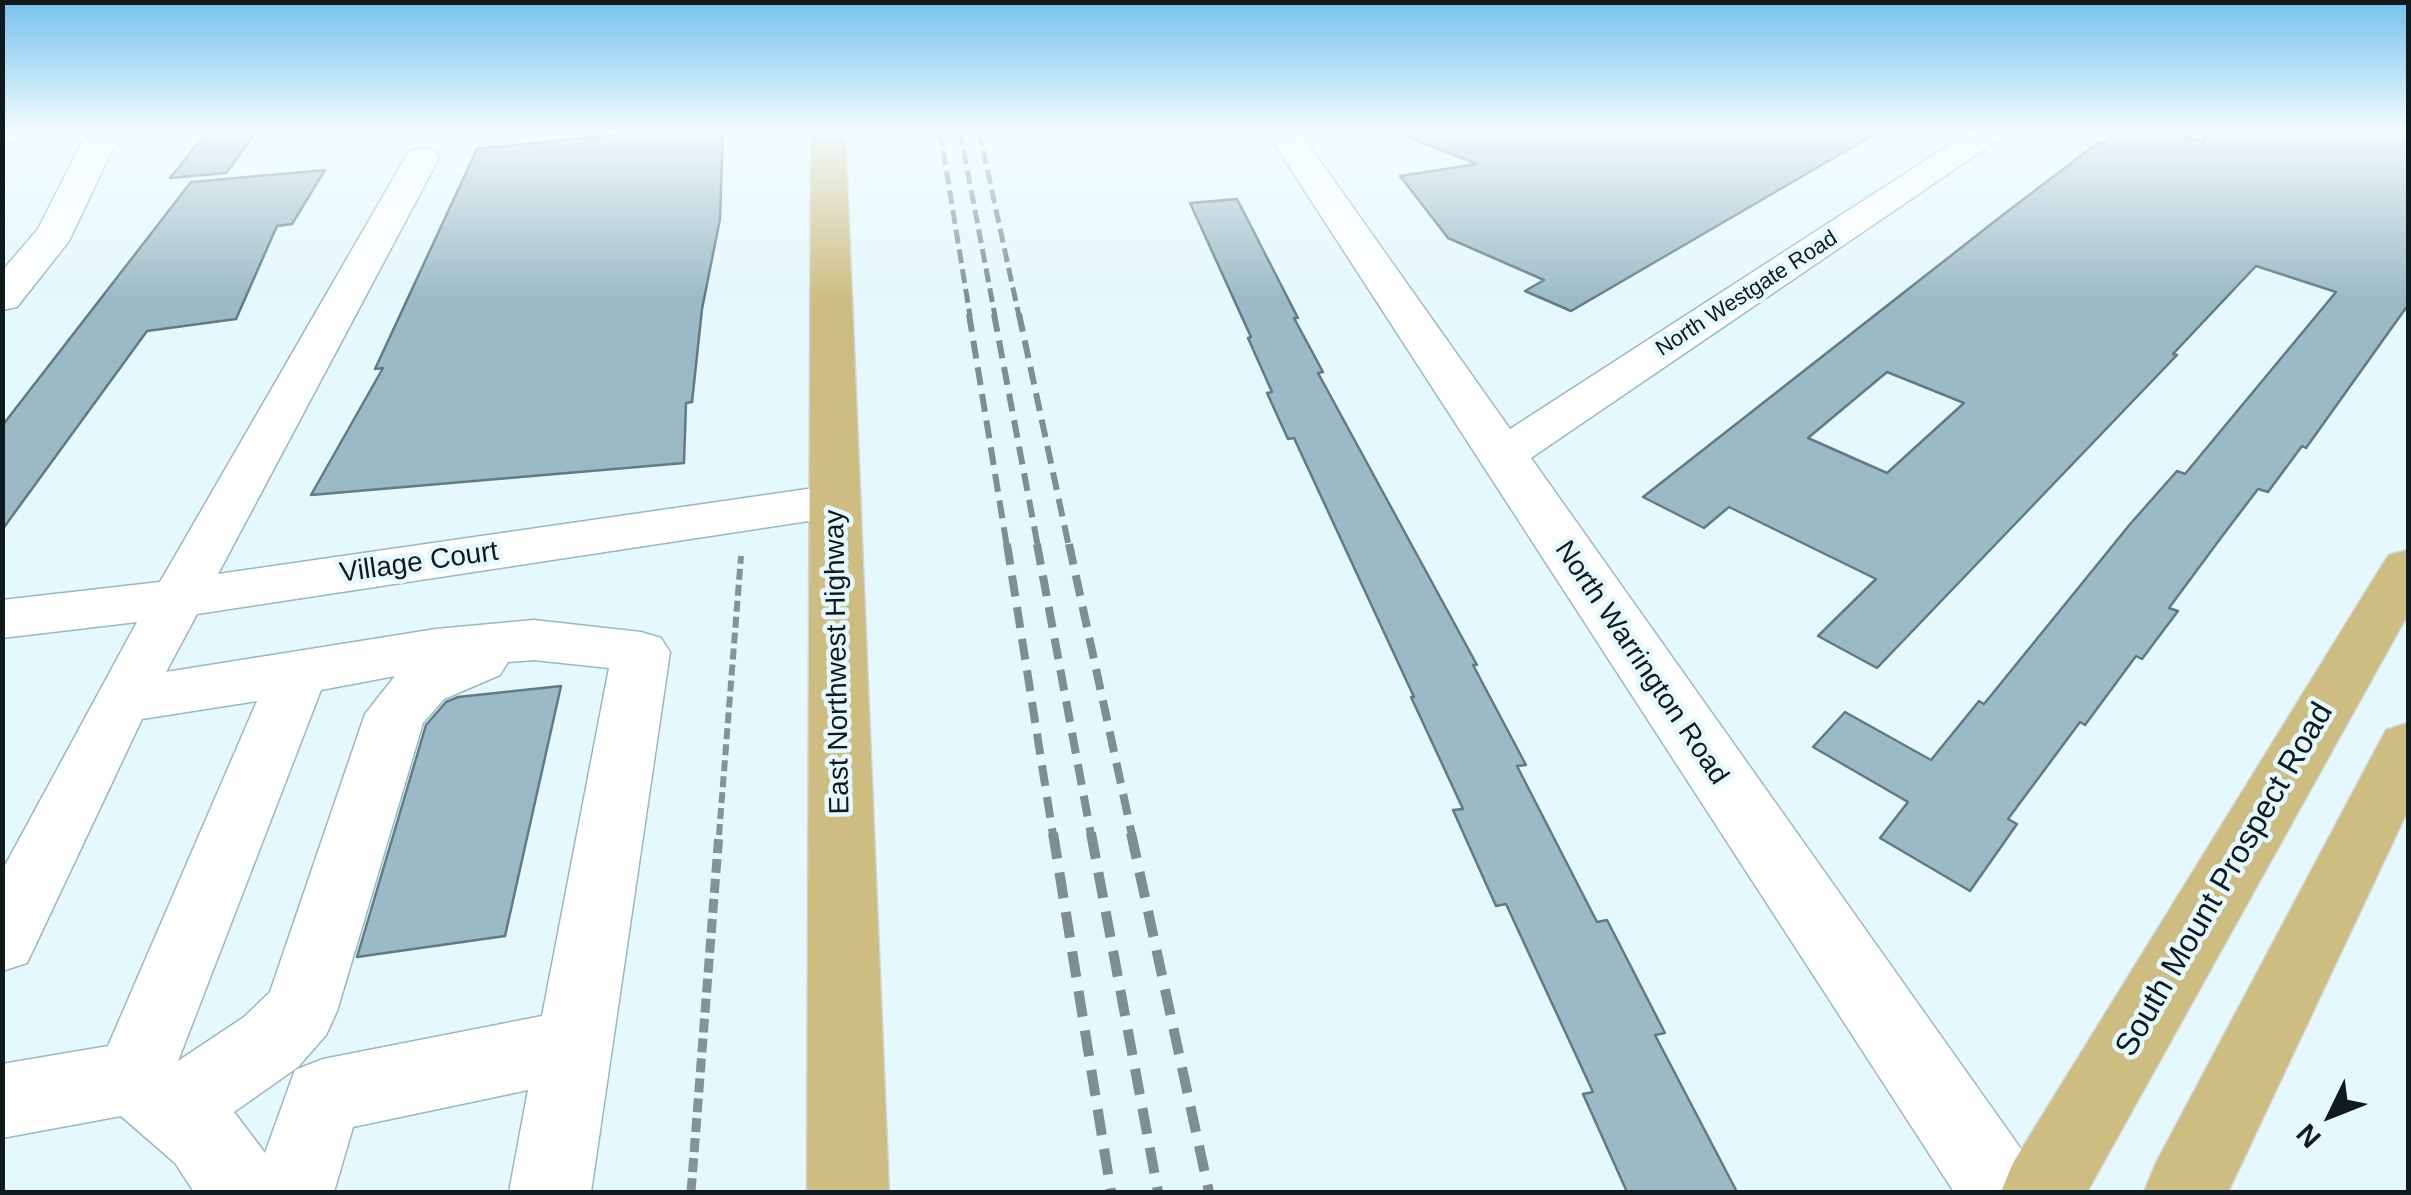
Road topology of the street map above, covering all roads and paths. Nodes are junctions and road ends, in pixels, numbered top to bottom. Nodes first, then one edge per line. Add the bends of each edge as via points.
1 (77, 187) edge
2 (406, 187) edge
3 (829, 187) edge
4 (1330, 187) edge
5 (1910, 187) edge
6 (2, 298) edge
7 (1500, 456) junction
8 (835, 501) junction
9 (742, 546) dead end
10 (2408, 567) edge
11 (180, 598) junction
12 (2, 619) edge
13 (534, 640) junction
14 (298, 673) junction
15 (122, 702) junction
16 (2408, 746) edge
17 (2, 941) edge
18 (574, 1045) junction
19 (150, 1093) junction
20 (2, 1101) edge
21 (244, 1192) edge
22 (293, 1192) edge
23 (550, 1192) edge
24 (691, 1192) edge
25 (848, 1192) edge
26 (2002, 1192) edge
27 (2042, 1192) edge
28 (2185, 1192) edge

1 - 6 street via 54,232
2 - 11 street
3 - 8 main road, East Northwest Highway
4 - 7 street, North Warrington Road
5 - 7 street, North Westgate Road
7 - 26 street, North Warrington Road
8 - 11 street, Village Court
8 - 25 main road, East Northwest Highway
9 - 24 path
10 - 27 main road, South Mount Prospect Road
11 - 12 street, Village Court
11 - 15 street
13 - 14 street
13 - 18 street via 641,652
13 - 19 street via 423,684 395,714 300,1011 221,1078
14 - 15 street
14 - 19 street
15 - 17 street
16 - 28 main road
18 - 22 street via 324,1096
18 - 23 street
19 - 20 street
19 - 21 street via 203,1136

